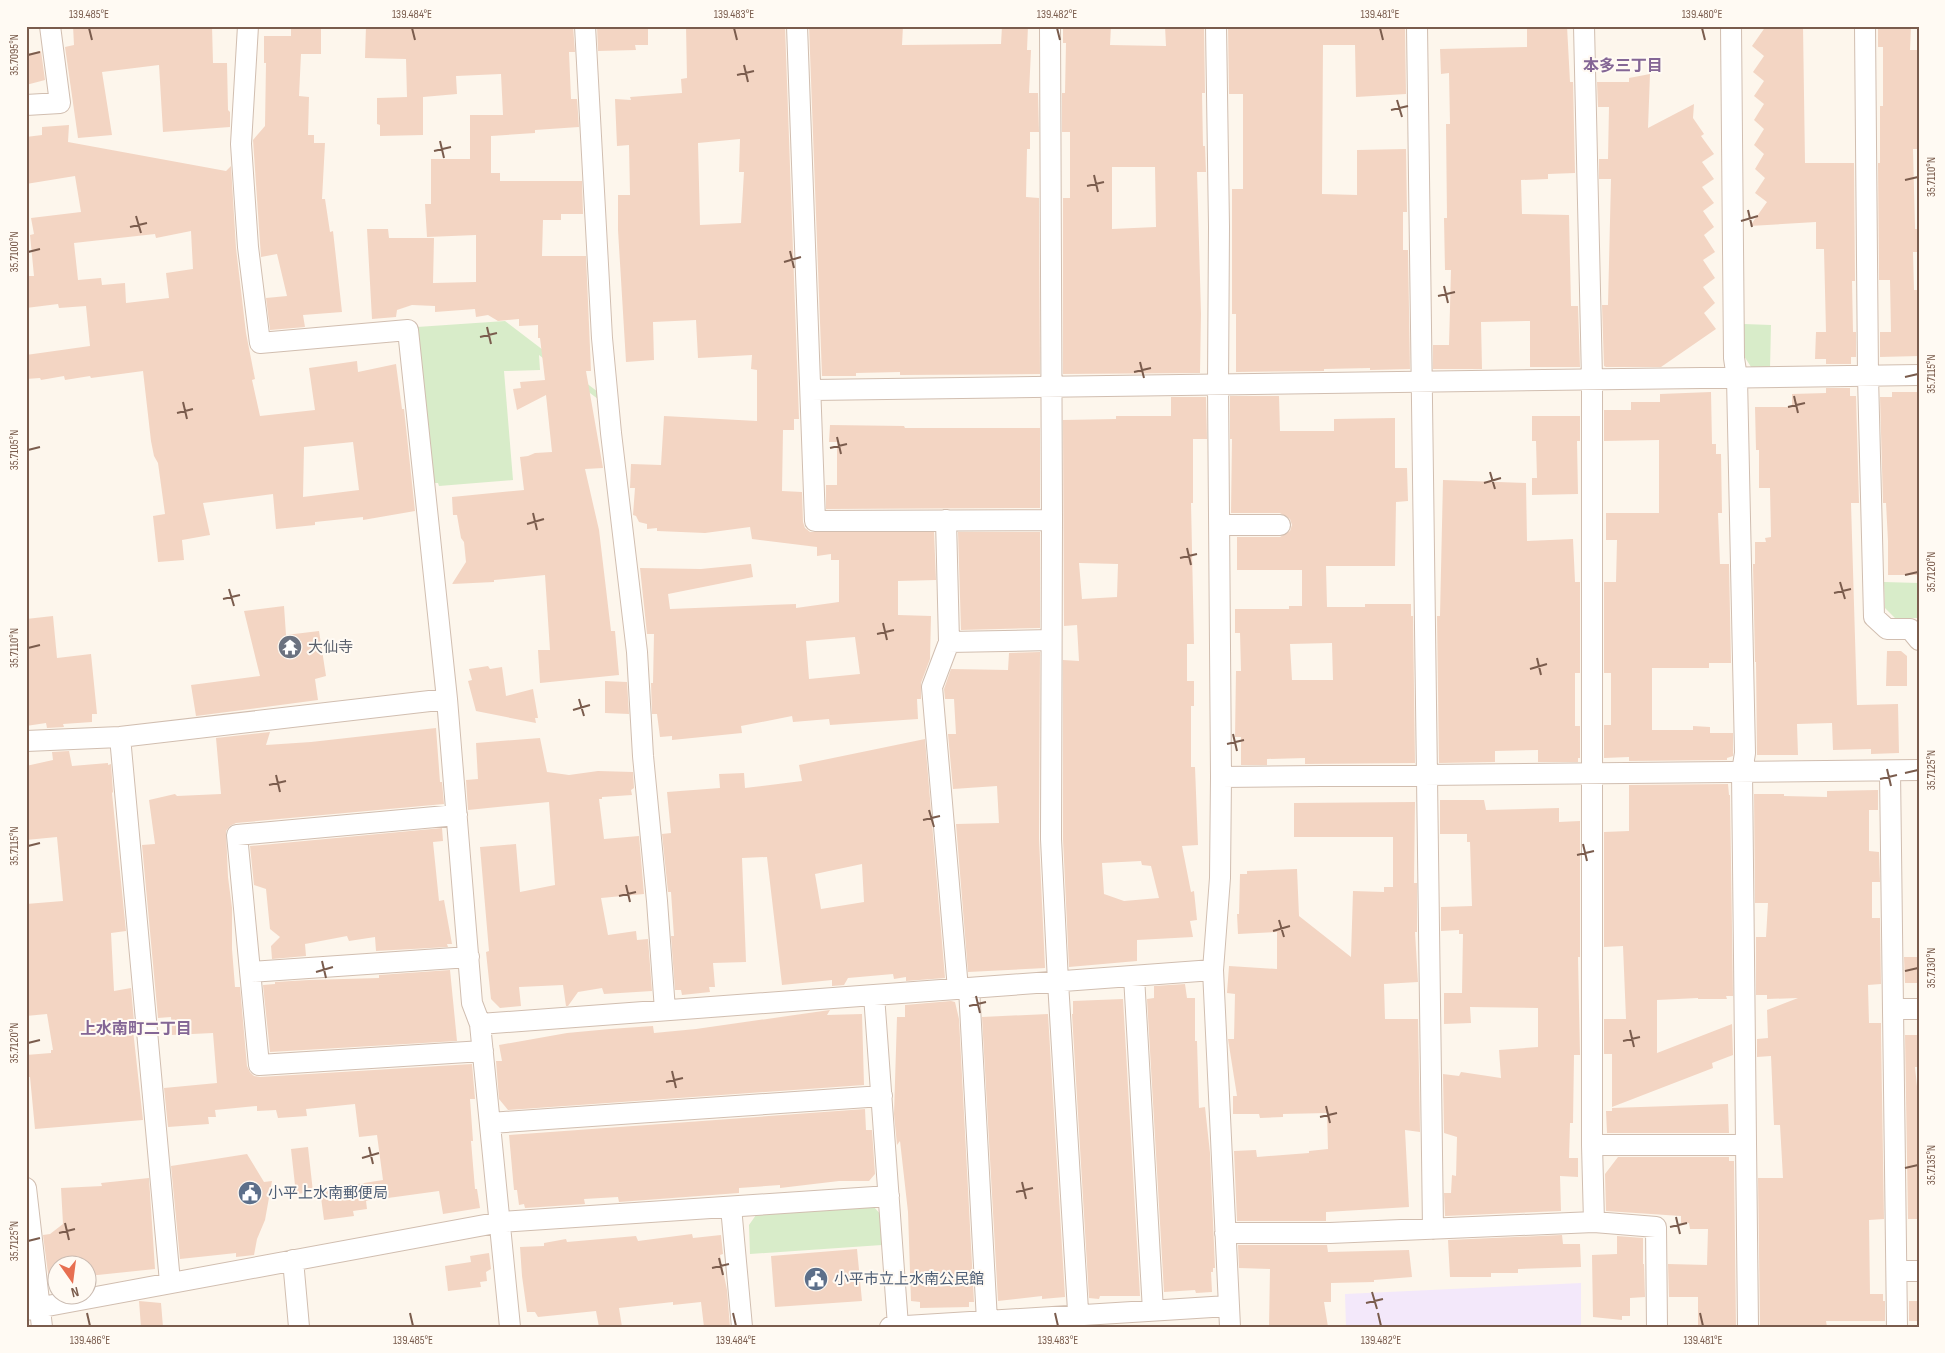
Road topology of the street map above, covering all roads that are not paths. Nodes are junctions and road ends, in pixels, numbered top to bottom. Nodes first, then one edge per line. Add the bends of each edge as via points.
1 (50, 26) edge
2 (248, 26) edge
3 (585, 26) edge
4 (796, 26) edge
5 (1050, 26) edge
6 (1216, 26) edge
7 (1417, 26) edge
8 (1584, 26) edge
9 (1731, 26) edge
10 (1865, 26) edge
11 (26, 105) edge
12 (1919, 375) edge
13 (1868, 376) junction
14 (1737, 378) junction
15 (1592, 379) junction
16 (1422, 381) junction
17 (1218, 385) junction
18 (1052, 386) junction
19 (812, 390) junction
20 (946, 520) junction
21 (1052, 520) junction
22 (1220, 525) junction
23 (1280, 525) dead end
24 (1051, 640) junction
25 (1919, 640) edge
26 (948, 642) junction
27 (446, 699) junction
28 (120, 737) junction
29 (26, 742) edge
30 (1919, 770) edge
31 (1890, 771) junction
32 (1742, 772) junction
33 (1592, 774) junction
34 (1427, 775) junction
35 (1221, 777) junction
36 (457, 815) junction
37 (469, 958) junction
38 (1213, 970) junction
39 (251, 972) junction
40 (1134, 976) junction
41 (1058, 982) junction
42 (964, 989) junction
43 (874, 995) junction
44 (1893, 1009) junction
45 (1919, 1009) edge
46 (665, 1010) junction
47 (480, 1024) junction
48 (483, 1051) junction
49 (882, 1096) junction
50 (490, 1123) junction
51 (1592, 1144) junction
52 (1746, 1145) junction
53 (27, 1193) edge
54 (889, 1196) junction
55 (731, 1207) junction
56 (501, 1222) junction
57 (1594, 1222) junction
58 (1432, 1229) junction
59 (1225, 1233) junction
60 (293, 1260) junction
61 (1897, 1271) junction
62 (1919, 1271) edge
63 (170, 1282) junction
64 (1228, 1306) junction
65 (36, 1315) edge
66 (1145, 1316) edge
67 (988, 1320) junction
68 (1079, 1321) edge
69 (898, 1326) edge
70 (299, 1327) edge
71 (510, 1327) edge
72 (742, 1327) edge
73 (890, 1327) edge
74 (1230, 1327) edge
75 (1658, 1327) edge
76 (1748, 1327) edge
77 (1897, 1327) edge

1 - 11 street via 60,103
2 - 27 street via 241,144 248,247 260,343 408,330
3 - 46 street via 602,338 637,652
4 - 19 street
5 - 18 street
6 - 17 street
7 - 16 street
8 - 15 street
9 - 14 street via 1734,358
10 - 13 street
12 - 13 street
13 - 14 street
13 - 25 street via 1874,616 1887,629 1910,629
14 - 15 street
14 - 32 street
15 - 16 street
15 - 33 street
16 - 17 street
16 - 34 street
17 - 18 street
17 - 22 street
18 - 19 street
18 - 21 street
19 - 20 street via 816,521
20 - 21 street
20 - 26 street
21 - 24 street
22 - 23 street
22 - 35 street
24 - 26 street
24 - 41 street via 1051,839
26 - 42 street via 932,687
27 - 28 street
27 - 36 street
28 - 29 street
28 - 63 street
30 - 31 street
31 - 32 street
31 - 44 street
32 - 33 street
32 - 52 street
33 - 34 street
33 - 51 street
34 - 35 street
34 - 58 street
35 - 38 street via 1220,878
36 - 37 street
36 - 39 street via 237,835
37 - 39 street
37 - 47 street via 472,1003
38 - 40 street
38 - 59 street
39 - 48 street via 259,1065
40 - 41 street
40 - 66 street
41 - 42 street
41 - 68 street
42 - 43 street
42 - 67 street
43 - 46 street
43 - 49 street
44 - 45 street
44 - 61 street
46 - 47 street
47 - 48 street
48 - 50 street
49 - 50 street
49 - 54 street
50 - 56 street
51 - 52 street
51 - 57 street
52 - 76 street
53 - 65 street
54 - 55 street
54 - 69 street
55 - 56 street
55 - 72 street
56 - 60 street
56 - 71 street
57 - 58 street
57 - 75 street via 1656,1227
58 - 59 street
59 - 64 street
60 - 63 street
60 - 70 street
61 - 62 street
61 - 77 street
63 - 65 street
64 - 66 street
64 - 74 street
66 - 68 street
67 - 68 street
67 - 69 street
69 - 73 street

